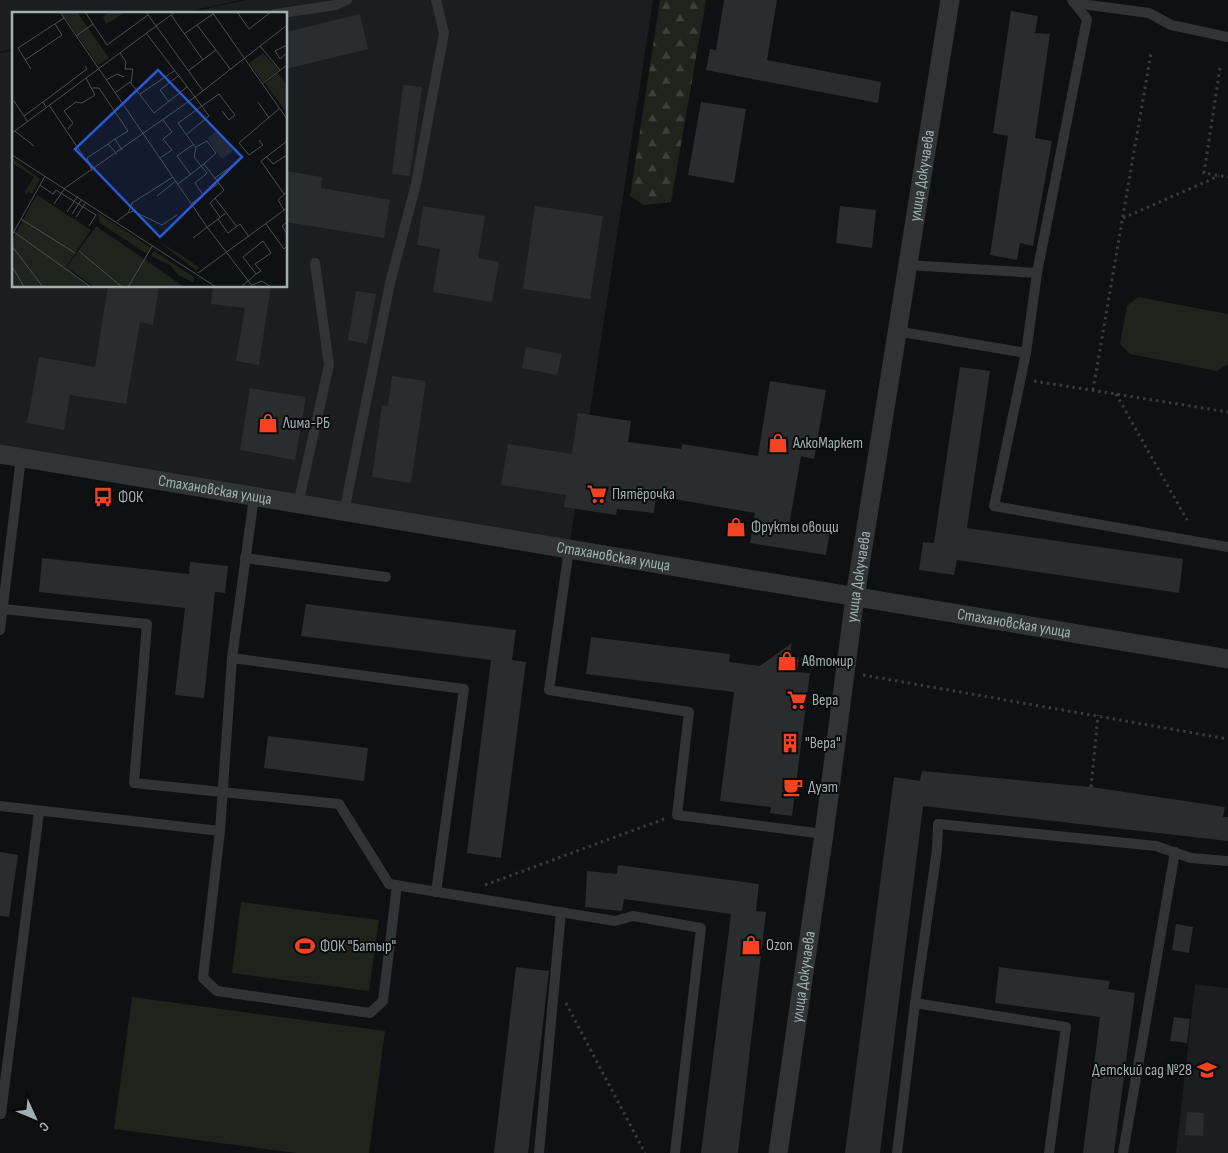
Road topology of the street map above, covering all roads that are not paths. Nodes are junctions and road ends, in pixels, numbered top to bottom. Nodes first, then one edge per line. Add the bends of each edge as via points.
1 (346, 0) edge
2 (436, 0) edge
3 (950, 0) edge
4 (1073, 1) edge
5 (288, 12) edge
6 (1228, 37) edge
7 (315, 263) dead end
8 (907, 265) junction
9 (1037, 273) junction
10 (896, 331) junction
11 (1026, 353) junction
12 (0, 454) edge
13 (21, 458) junction
14 (254, 497) junction
15 (298, 504) junction
16 (344, 512) junction
17 (1228, 547) edge
18 (569, 549) junction
19 (246, 558) junction
20 (386, 577) dead end
21 (855, 597) junction
22 (3, 609) junction
23 (0, 630) edge
24 (232, 658) junction
25 (1228, 659) edge
26 (222, 793) junction
27 (0, 806) edge
28 (39, 812) junction
29 (220, 831) junction
30 (824, 834) junction
31 (1175, 852) junction
32 (1228, 861) edge
33 (397, 885) junction
34 (436, 892) junction
35 (560, 912) junction
36 (915, 1003) junction
37 (2, 1114) dead end
38 (539, 1153) edge
39 (675, 1153) edge
40 (778, 1153) edge
41 (897, 1153) edge
42 (1049, 1153) edge
43 (1123, 1153) edge

1 - 5 lane via 336,5
2 - 16 lane via 444,33 416,184 390,284
3 - 8 street, улица Докучаева
4 - 6 lane via 1149,13 1172,25
4 - 9 lane via 1087,19
7 - 15 lane via 329,365
8 - 9 lane
8 - 10 street, улица Докучаева
9 - 11 lane
10 - 11 lane
10 - 21 street, улица Докучаева
11 - 17 lane via 994,506
12 - 13 street, Стахановская улица
13 - 14 street, Стахановская улица
13 - 22 lane
14 - 15 street, Стахановская улица
14 - 19 lane
15 - 16 street, Стахановская улица
16 - 18 street, Стахановская улица
18 - 21 street, Стахановская улица
18 - 30 lane via 549,690 689,712 677,815
19 - 20 lane
19 - 24 lane
21 - 25 street, Стахановская улица
21 - 30 street, улица Докучаева
22 - 23 lane
22 - 26 lane via 147,624 134,783
24 - 26 lane
24 - 34 lane via 464,688
26 - 29 lane
26 - 33 lane via 339,804 389,884
27 - 28 lane
28 - 29 lane
28 - 37 lane
29 - 33 lane via 203,978 217,991 370,1013 383,1001
30 - 40 street, улица Докучаева
31 - 32 lane via 1191,858
31 - 36 lane via 1156,846 938,824
31 - 43 lane
33 - 34 lane
34 - 35 lane
35 - 38 lane
35 - 39 lane via 615,920 633,916 701,928
36 - 41 lane
36 - 42 lane via 1066,1027

